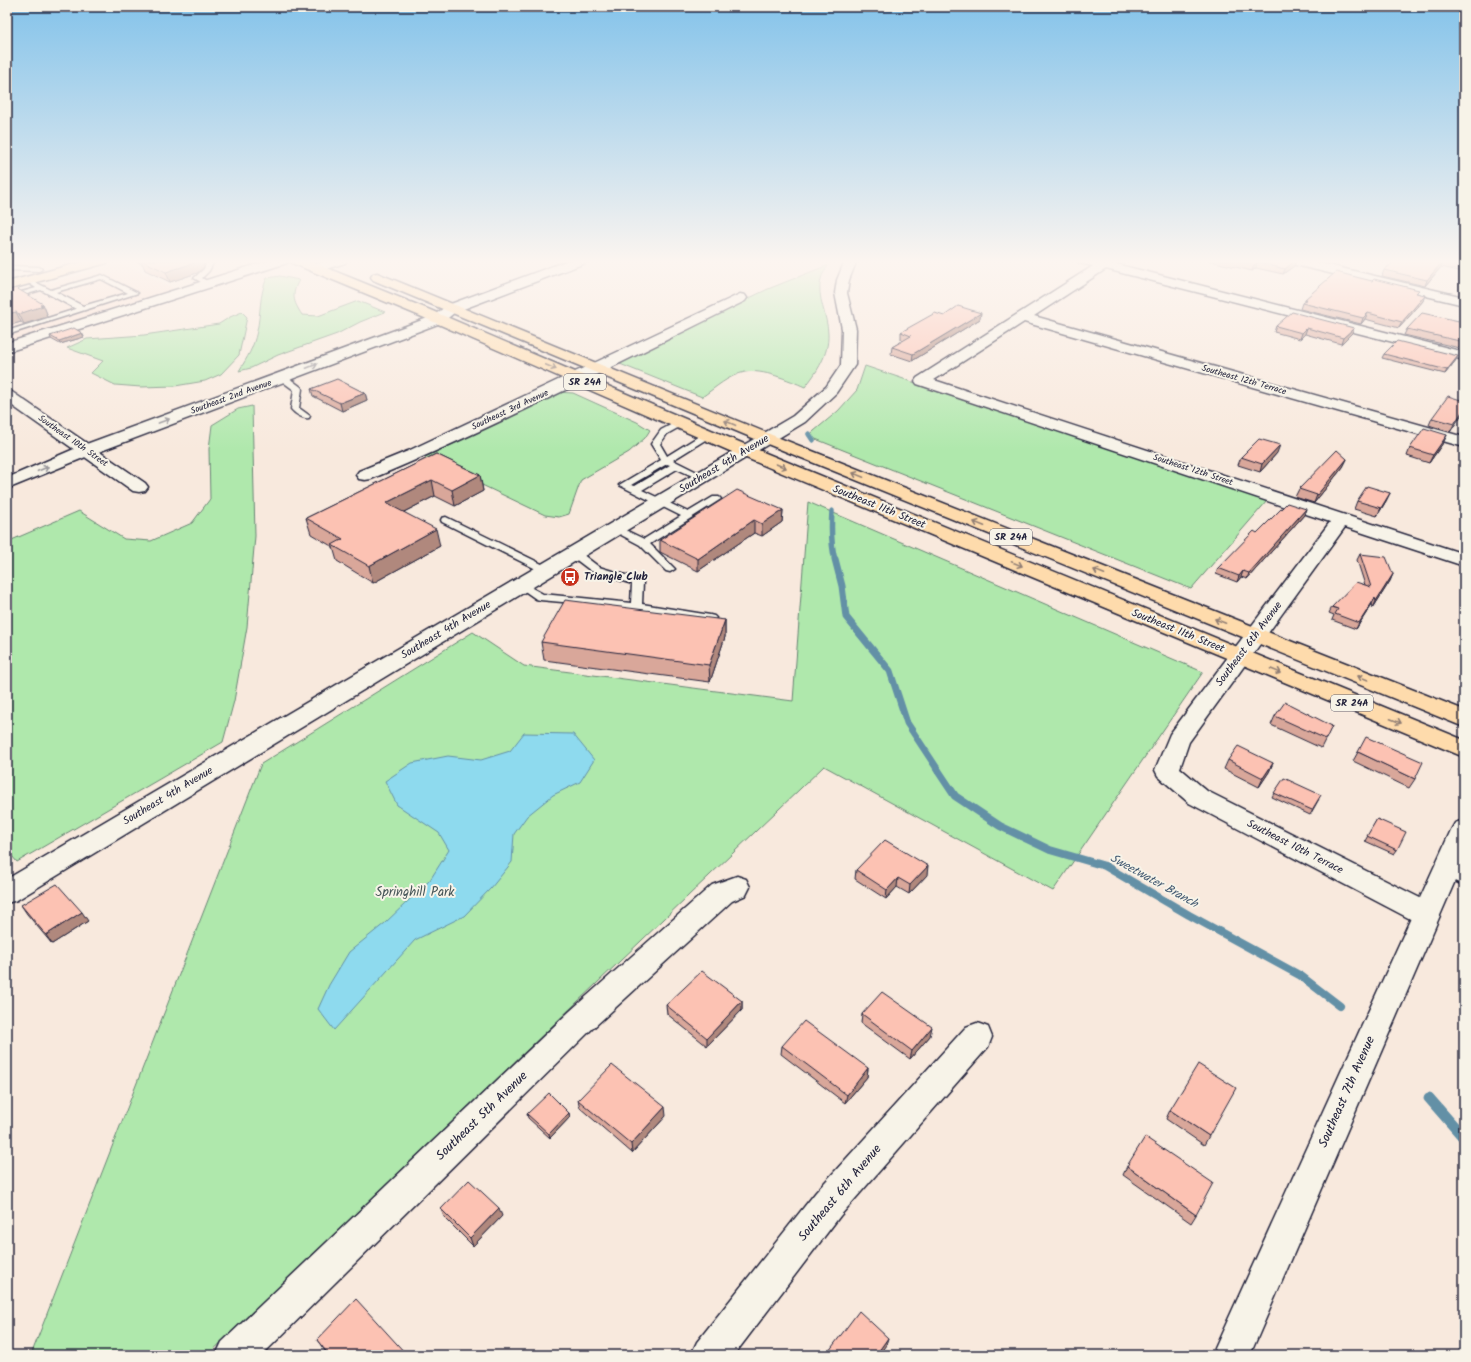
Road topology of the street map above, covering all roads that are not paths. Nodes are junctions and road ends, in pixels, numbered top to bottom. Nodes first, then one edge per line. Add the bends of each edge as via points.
1 (38, 324) edge
2 (84, 324) edge
3 (410, 324) edge
4 (413, 324) edge
5 (450, 324) edge
6 (491, 324) edge
7 (688, 324) edge
8 (848, 324) edge
9 (1013, 324) edge
10 (1046, 324) edge
11 (1336, 324) edge
12 (7, 333) edge
13 (7, 348) edge
14 (1464, 356) edge
15 (598, 368) junction
16 (282, 377) junction
17 (576, 378) junction
18 (7, 395) edge
19 (306, 416) dead end
20 (680, 423) junction
21 (707, 435) junction
22 (766, 438) junction
23 (74, 441) junction
24 (1464, 442) edge
25 (87, 450) junction
26 (745, 451) junction
27 (37, 456) dead end
28 (666, 461) junction
29 (677, 465) junction
30 (365, 475) dead end
31 (702, 477) junction
32 (7, 484) edge
33 (139, 487) dead end
34 (635, 490) junction
35 (716, 499) dead end
36 (660, 502) junction
37 (689, 516) junction
38 (446, 520) dead end
39 (1341, 520) junction
40 (615, 529) junction
41 (644, 544) junction
42 (574, 553) junction
43 (1464, 560) edge
44 (670, 569) dead end
45 (546, 570) junction
46 (521, 585) junction
47 (636, 607) junction
48 (710, 618) edge
49 (1256, 636) junction
50 (1240, 656) junction
51 (1464, 719) edge
52 (1464, 749) edge
53 (1169, 773) joint
54 (1464, 830) edge
55 (1455, 875) edge
56 (737, 887) dead end
57 (7, 892) edge
58 (1426, 914) junction
59 (977, 1037) dead end
60 (235, 1355) edge
61 (710, 1355) edge
62 (1231, 1355) edge

1 - 12 lane
2 - 13 street
3 - 23 street, Southeast 2nd Avenue
16 -> 4 street, Southeast 2nd Avenue
5 -> 17 main road, Southeast 11th Street / SR 24A
6 - 15 main road, Southeast 11th Street / SR 24A
7 - 15 street, Southeast 3rd Avenue
8 - 22 street, Southeast 4th Avenue via 848,365 831,390 799,419
9 - 39 street, Southeast 12th Street via 922,381
10 - 24 street, Southeast 12th Terrace
11 - 14 street
15 - 17 street, Southeast 3rd Avenue
22 -> 15 main road, Southeast 11th Street / SR 24A
16 - 19 lane via 298,389 295,409
25 -> 16 street, Southeast 2nd Avenue
17 - 20 main road, Southeast 11th Street / SR 24A
17 - 30 street, Southeast 3rd Avenue via 414,455
18 - 23 street, Southeast 10th Street
20 - 21 main road, Southeast 11th Street / SR 24A
20 - 28 lane via 664,432 654,444
21 - 26 main road, Southeast 11th Street / SR 24A
21 - 28 lane
22 - 26 street, Southeast 4th Avenue
49 -> 22 main road, Southeast 11th Street / SR 24A
23 - 25 street, Southeast 10th Street
23 - 27 street, Southeast 2nd Avenue
32 -> 25 street, Southeast 2nd Avenue
25 - 33 street, Southeast 10th Street
26 - 31 street, Southeast 4th Avenue
26 -> 50 main road, Southeast 11th Street / SR 24A
28 - 29 lane
28 - 34 lane via 624,484
29 - 31 lane
29 - 34 lane
31 - 36 street, Southeast 4th Avenue
34 - 36 lane
35 - 37 lane
36 - 37 lane
36 - 40 street, Southeast 4th Avenue
37 - 41 lane
38 - 45 lane
39 - 43 street, Southeast 12th Street
39 - 49 street, Southeast 6th Avenue
40 - 41 lane
40 - 42 street, Southeast 4th Avenue
41 - 44 lane
42 - 45 street, Southeast 4th Avenue
42 - 47 lane via 595,569 638,582
45 - 46 street, Southeast 4th Avenue
46 - 47 lane via 540,597
46 - 57 street, Southeast 4th Avenue
47 - 48 lane
49 - 50 street, Southeast 6th Avenue
51 -> 49 main road, Southeast 11th Street / SR 24A
50 -> 52 main road, Southeast 11th Street / SR 24A
50 - 53 street, Southeast 6th Avenue via 1178,740 1167,770
53 - 58 street, Southeast 10th Terrace via 1198,797
54 - 55 street, Southeast 7th Avenue
55 - 58 street, Southeast 7th Avenue
56 - 60 street, Southeast 5th Avenue via 722,893 581,1020
58 - 62 street, Southeast 7th Avenue
59 - 61 street, Southeast 6th Avenue via 828,1204

